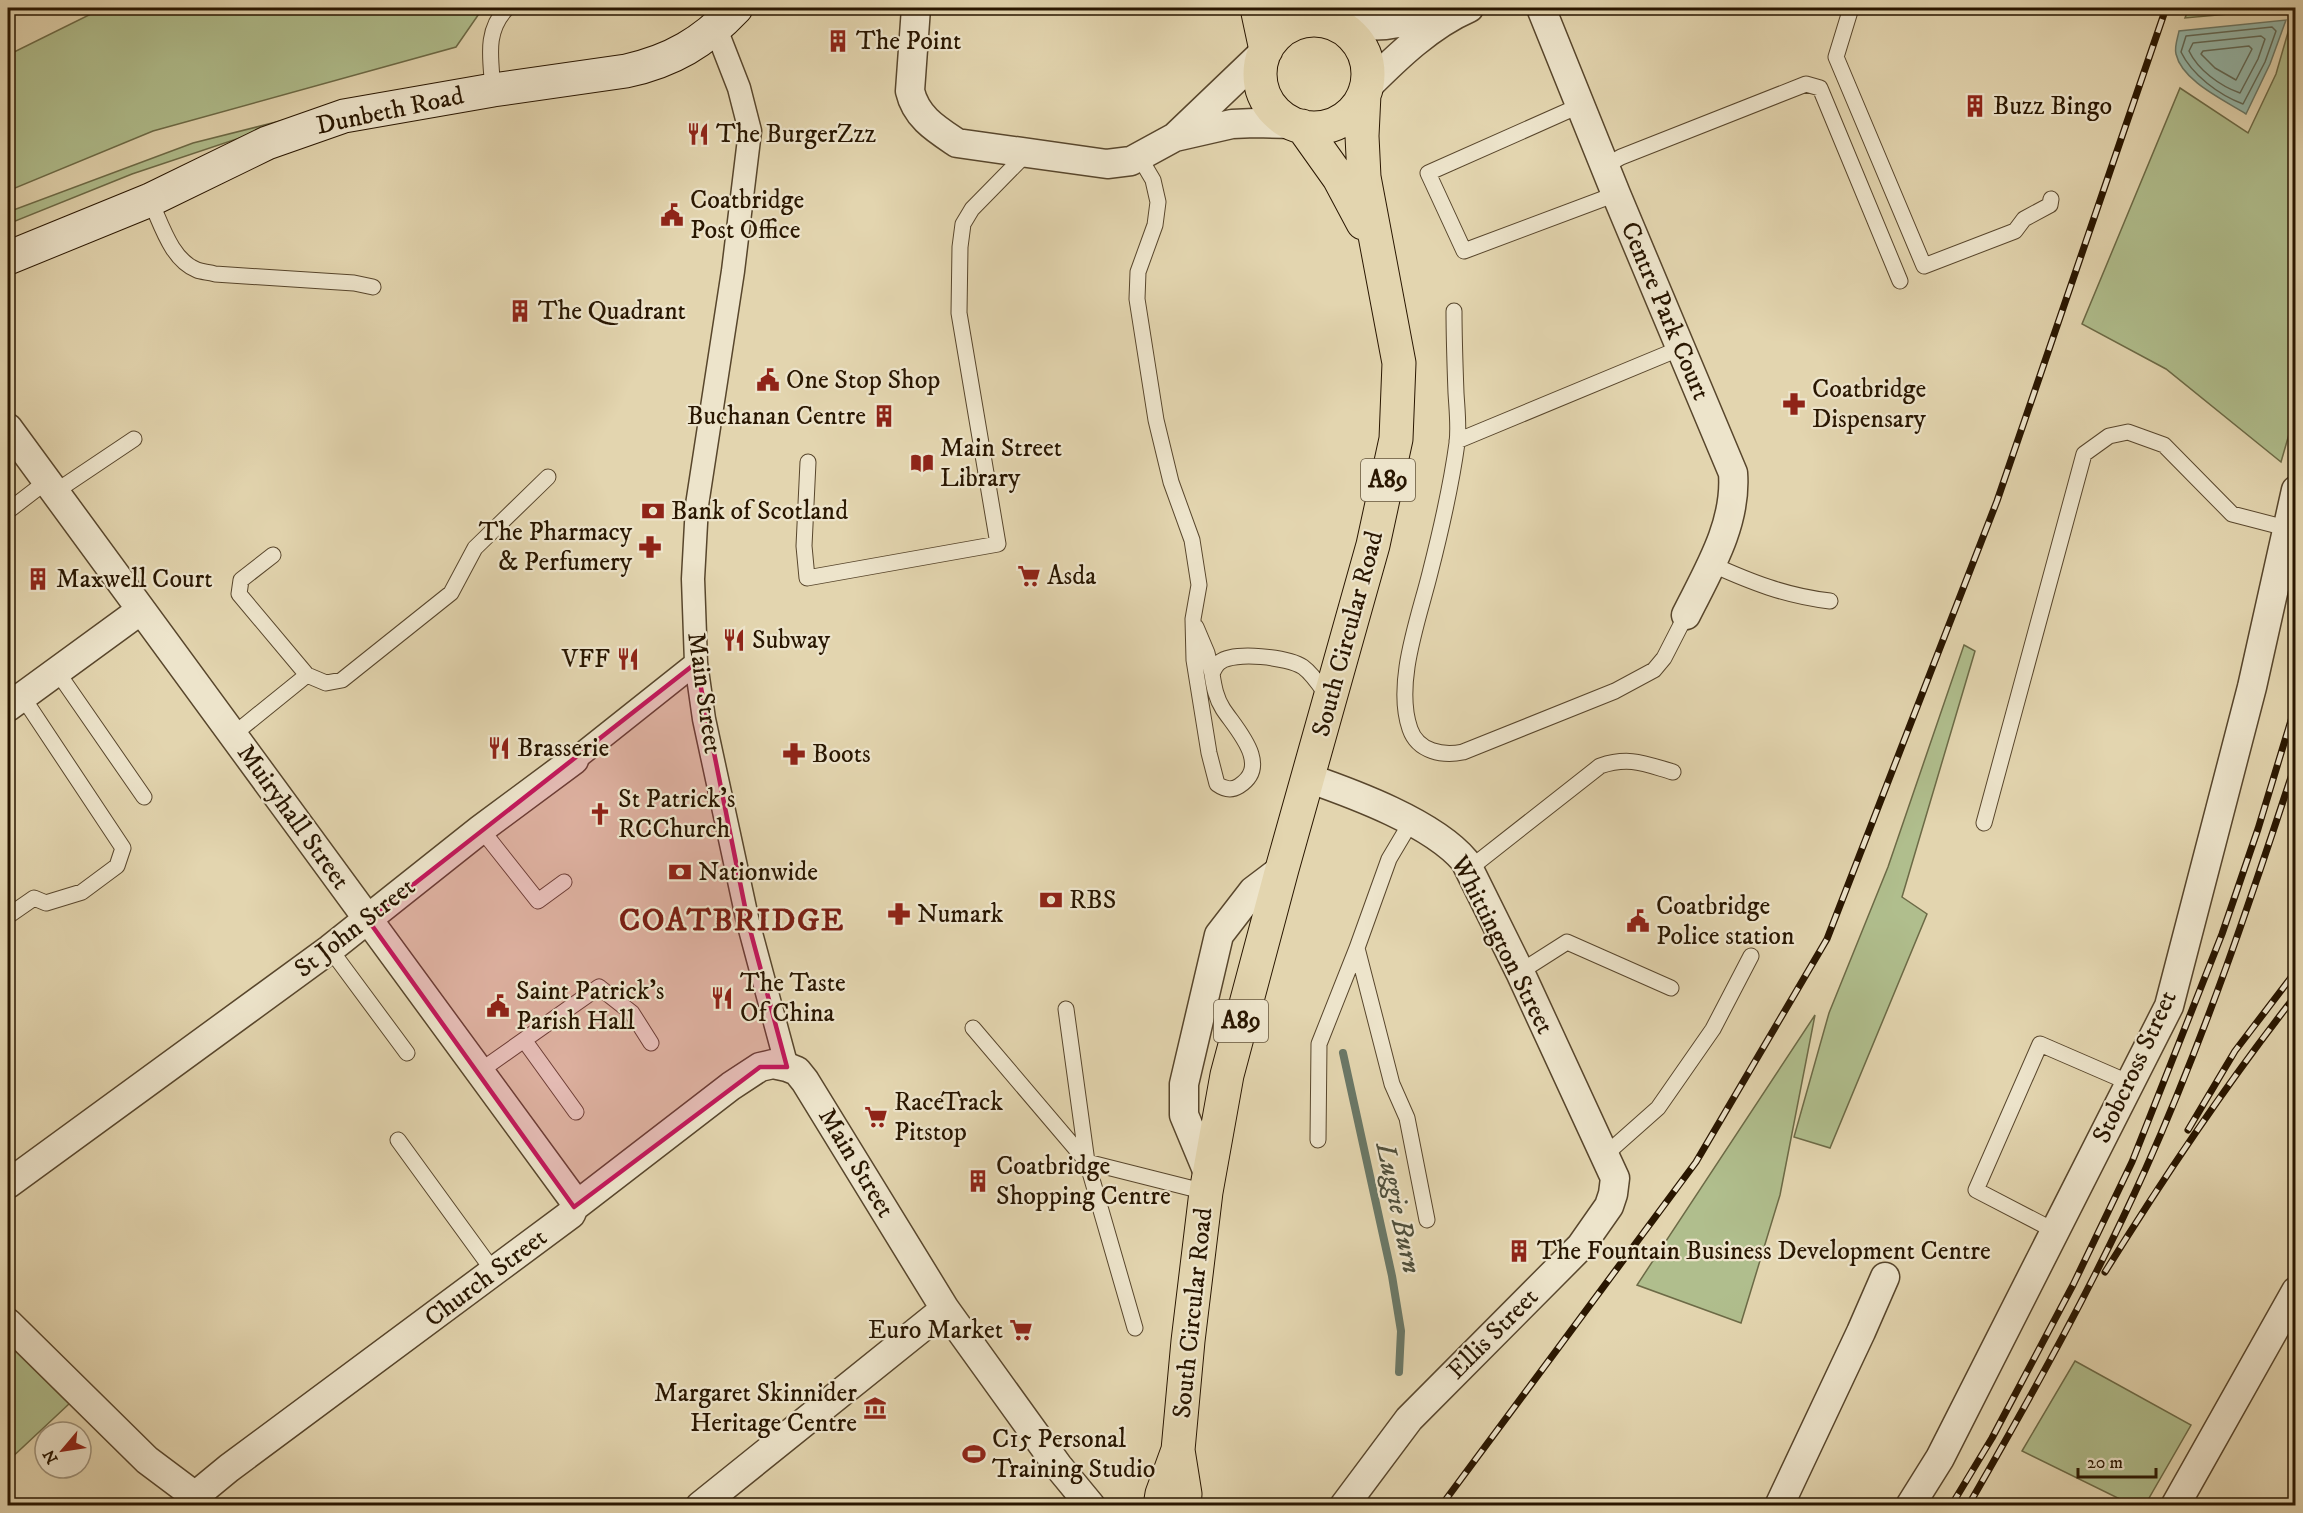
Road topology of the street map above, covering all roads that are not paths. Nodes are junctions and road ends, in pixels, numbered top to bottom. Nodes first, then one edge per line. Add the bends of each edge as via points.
1 (507, 8) edge
2 (916, 8) edge
3 (1257, 8) edge
4 (1541, 8) edge
5 (1851, 8) edge
6 (1462, 10) edge
7 (726, 18) edge
8 (1326, 19) edge
9 (1266, 50) junction
10 (493, 90) junction
11 (1365, 91) junction
12 (1581, 105) junction
13 (1298, 125) junction
14 (1175, 137) junction
15 (1027, 153) junction
16 (1140, 158) junction
17 (1605, 166) junction
18 (1616, 194) junction
19 (2051, 199) dead end
20 (150, 200) junction
21 (1377, 255) junction
22 (8, 258) edge
23 (1900, 281) dead end
24 (373, 287) dead end
25 (1454, 311) dead end
26 (1681, 348) junction
27 (8, 428) edge
28 (134, 439) dead end
29 (1457, 441) junction
30 (808, 462) dead end
31 (548, 477) dead end
32 (51, 487) junction
33 (2295, 490) edge
34 (8, 512) edge
35 (2286, 528) junction
36 (273, 555) dead end
37 (1711, 564) junction
38 (1830, 601) dead end
39 (141, 610) junction
40 (1686, 615) joint
41 (1193, 619) junction
42 (696, 663) junction
43 (56, 670) junction
44 (1212, 674) junction
45 (307, 675) junction
46 (1330, 700) junction
47 (15, 702) edge
48 (1223, 708) junction
49 (1205, 730) junction
50 (234, 734) junction
51 (574, 760) joint
52 (1673, 772) dead end
53 (1308, 778) junction
54 (144, 797) dead end
55 (1411, 822) junction
56 (1984, 823) dead end
57 (481, 829) junction
58 (1281, 869) junction
59 (1469, 869) junction
60 (564, 882) dead end
61 (8, 916) edge
62 (368, 920) junction
63 (1357, 948) junction
64 (330, 949) junction
65 (1750, 956) dead end
66 (1520, 972) junction
67 (1671, 988) dead end
68 (1066, 1009) dead end
69 (973, 1028) dead end
70 (525, 1040) junction
71 (651, 1043) dead end
72 (407, 1053) dead end
73 (787, 1067) junction
74 (480, 1071) junction
75 (2130, 1083) junction
76 (576, 1112) dead end
77 (398, 1140) dead end
78 (1318, 1140) dead end
79 (1605, 1155) junction
80 (1087, 1162) junction
81 (1208, 1183) junction
82 (8, 1184) edge
83 (574, 1207) junction
84 (1427, 1220) dead end
85 (2055, 1231) junction
86 (494, 1272) junction
87 (1885, 1277) dead end
88 (2293, 1301) edge
89 (945, 1309) junction
90 (8, 1323) edge
91 (1135, 1328) dead end
92 (1178, 1450) junction
93 (195, 1501) edge
94 (700, 1506) edge
95 (1091, 1506) edge
96 (1160, 1506) edge
97 (1184, 1506) edge
98 (1344, 1506) edge
99 (1779, 1506) edge
100 (1910, 1506) edge
101 (2175, 1506) edge

1 - 10 lane via 497,18 490,45
2 - 15 street via 910,91 913,104 924,119 957,143
3 - 9 main road, A89
4 - 12 street, Centre Park Court
5 - 19 lane via 1836,57 1924,266 2015,231 2024,219 2050,205
6 - 8 street via 1386,25
6 - 11 street via 1412,45
7 - 10 main road, Dunbeth Road via 670,58 651,66
7 - 42 street, Main Street via 750,131 697,505 693,579
8 - 9 main road via 1290,26
8 - 11 main road, A89 via 1354,37 1364,51 1368,69
9 - 13 main road, A89 via 1261,67 1268,100 1279,115
9 - 14 street
10 - 20 main road, Dunbeth Road via 344,116 267,143
11 - 13 main road via 1347,117 1330,126
11 - 21 main road, South Circular Road / A89 via 1364,177
12 - 17 street, Centre Park Court
12 - 18 lane via 1428,173 1464,251
13 - 14 street via 1232,124
13 - 21 main road, South Circular Road / A89 via 1339,178
14 - 16 street
15 - 16 street via 1107,164 1124,164
15 - 30 lane via 972,209 963,224 960,247 959,313 998,544 807,579 804,546
16 - 41 lane via 1153,180 1158,202 1155,225 1138,272 1137,299 1156,420 1171,482 1192,540 1199,585
17 - 18 street, Centre Park Court
17 - 23 lane via 1806,84 1820,88
18 - 26 street, Centre Park Court
20 - 22 main road, Dunbeth Road
20 - 24 lane via 173,248 196,269 215,274
21 - 46 main road, South Circular Road / A89 via 1399,363 1396,439 1373,545
25 - 29 lane
26 - 29 lane
26 - 37 street, Centre Park Court via 1733,473 1730,519
27 - 32 street, Muiryhall Street
28 - 32 lane
29 - 40 lane via 1445,510 1410,653 1406,688 1408,725 1416,741 1430,751 1463,753 1615,691 1654,670
31 - 45 lane via 475,548 451,592 342,680 326,683
32 - 34 lane
32 - 39 street, Muiryhall Street
33 - 35 street, Stobcross Street
35 - 56 lane via 2232,514 2164,445 2128,432 2109,436 2084,454
35 - 75 street, Stobcross Street via 2252,687 2169,1006
36 - 45 lane via 241,580 239,594
37 - 38 lane via 1777,592
37 - 40 street, Centre Park Court
39 - 43 street
39 - 50 street, Muiryhall Street
41 - 44 lane via 1208,653
41 - 49 lane via 1194,660
42 - 51 street, St John Street
42 - 73 street, Main Street via 704,719 748,922
43 - 47 street
43 - 54 lane
44 - 46 lane via 1220,661 1227,659 1254,656 1286,660 1310,673
44 - 48 lane
45 - 50 lane
46 - 53 main road, South Circular Road / A89
47 - 61 lane via 123,848 117,866 82,891 46,903 34,898
48 - 49 lane
48 - 49 lane via 1251,756 1251,768 1239,786 1231,789 1217,784
50 - 62 street, Muiryhall Street
51 - 57 street, St John Street
52 - 59 lane via 1618,760 1600,766
53 - 55 street, Whittington Street via 1379,805
53 - 58 main road, South Circular Road / A89
55 - 59 street, Whittington Street via 1456,850
55 - 63 lane via 1389,859
57 - 60 lane via 538,901
57 - 62 street, St John Street
58 - 81 main road, South Circular Road / A89 via 1227,1075
58 - 81 street, South Circular Road via 1253,891 1219,935 1184,1084 1184,1115
59 - 66 street, Whittington Street
62 - 64 street, St John Street
62 - 74 street, Muiryhall Street
63 - 78 lane via 1320,1044
63 - 84 lane via 1392,1084 1407,1118
64 - 72 lane
64 - 82 street, St John Street
65 - 79 lane via 1713,1029 1658,1108
66 - 67 lane via 1567,942
66 - 79 street, Whittington Street
68 - 80 lane
69 - 80 lane
70 - 71 lane via 599,987 632,1013
70 - 74 lane
70 - 76 lane
73 - 83 street, Church Street via 772,1064 750,1073
73 - 89 street, Main Street via 805,1081
74 - 83 street, Muiryhall Street via 573,1199
75 - 85 street, Stobcross Street
75 - 85 lane via 2040,1044 1976,1190
77 - 86 lane
79 - 98 street, Ellis Street via 1614,1178 1613,1194 1599,1224 1409,1419
80 - 81 lane
80 - 91 lane
81 - 92 main road, South Circular Road / A89
83 - 86 street, Church Street via 571,1214
85 - 100 street, Stobcross Street via 1940,1458
86 - 93 street, Church Street via 229,1468
87 - 99 street via 1874,1336
88 - 101 street
89 - 94 street
89 - 95 street, Main Street
90 - 93 street via 147,1460
92 - 96 main road, South Circular Road / A89
92 - 97 main road, South Circular Road / A89

